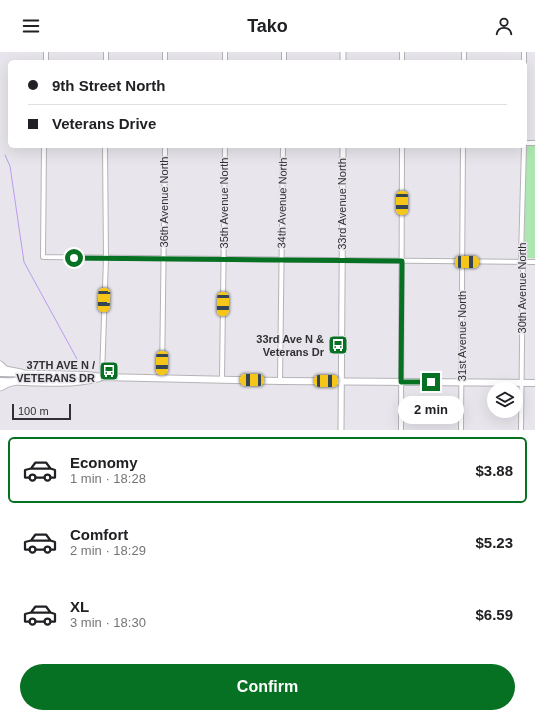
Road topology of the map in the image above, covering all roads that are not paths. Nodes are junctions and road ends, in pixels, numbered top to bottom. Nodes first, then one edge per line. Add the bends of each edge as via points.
1 (44, 148) edge
2 (105, 148) edge
3 (164, 148) edge
4 (225, 148) edge
5 (283, 148) edge
6 (343, 148) edge
7 (402, 148) edge
8 (463, 148) edge
9 (524, 148) edge
10 (106, 258) junction
11 (164, 258) junction
12 (224, 259) junction
13 (282, 260) junction
14 (342, 260) junction
15 (402, 261) junction
16 (462, 261) junction
17 (523, 262) junction
18 (535, 262) edge
19 (0, 365) edge
20 (0, 373) edge
21 (21, 373) junction
22 (102, 377) junction
23 (162, 378) junction
24 (222, 379) junction
25 (280, 380) junction
26 (0, 381) edge
27 (16, 381) junction
28 (341, 381) junction
29 (401, 382) junction
30 (461, 382) junction
31 (487, 382) edge
32 (522, 382) edge
33 (523, 382) edge
34 (535, 383) edge
35 (0, 387) edge
36 (521, 418) edge
37 (341, 430) edge
38 (401, 430) edge
39 (461, 430) edge
40 (521, 430) edge

1 - 10 street via 43,257
2 - 10 street
3 - 11 street, 36th Avenue North
4 - 12 street, 35th Avenue North
5 - 13 street, 34th Avenue North
6 - 14 street, 33rd Avenue North
7 - 15 street
8 - 16 street, 31st Avenue North
9 - 17 street, 30th Avenue North via 521,257
10 - 11 street
10 - 22 street
11 - 12 street
11 - 23 street, 36th Avenue North
12 - 13 street
12 - 24 street, 35th Avenue North
13 - 14 street
13 - 25 street, 34th Avenue North
14 - 15 street
14 - 28 street, 33rd Avenue North
15 - 16 street
15 - 29 street
16 - 17 street
16 - 30 street, 31st Avenue North
17 - 18 street
17 - 32 street, 30th Avenue North
19 - 21 highway via 5,370
20 - 21 main road
21 - 22 main road
22 - 23 main road
22 - 27 main road via 66,382
23 - 24 main road
24 - 25 main road
25 - 28 main road
26 - 27 main road
27 - 35 highway
28 - 29 main road
28 - 37 street, 33rd Avenue North
29 - 30 main road
29 - 38 street
30 - 31 main road
30 - 39 street, 31st Avenue North
33 - 34 main road
36 - 40 street, 30th Avenue North

